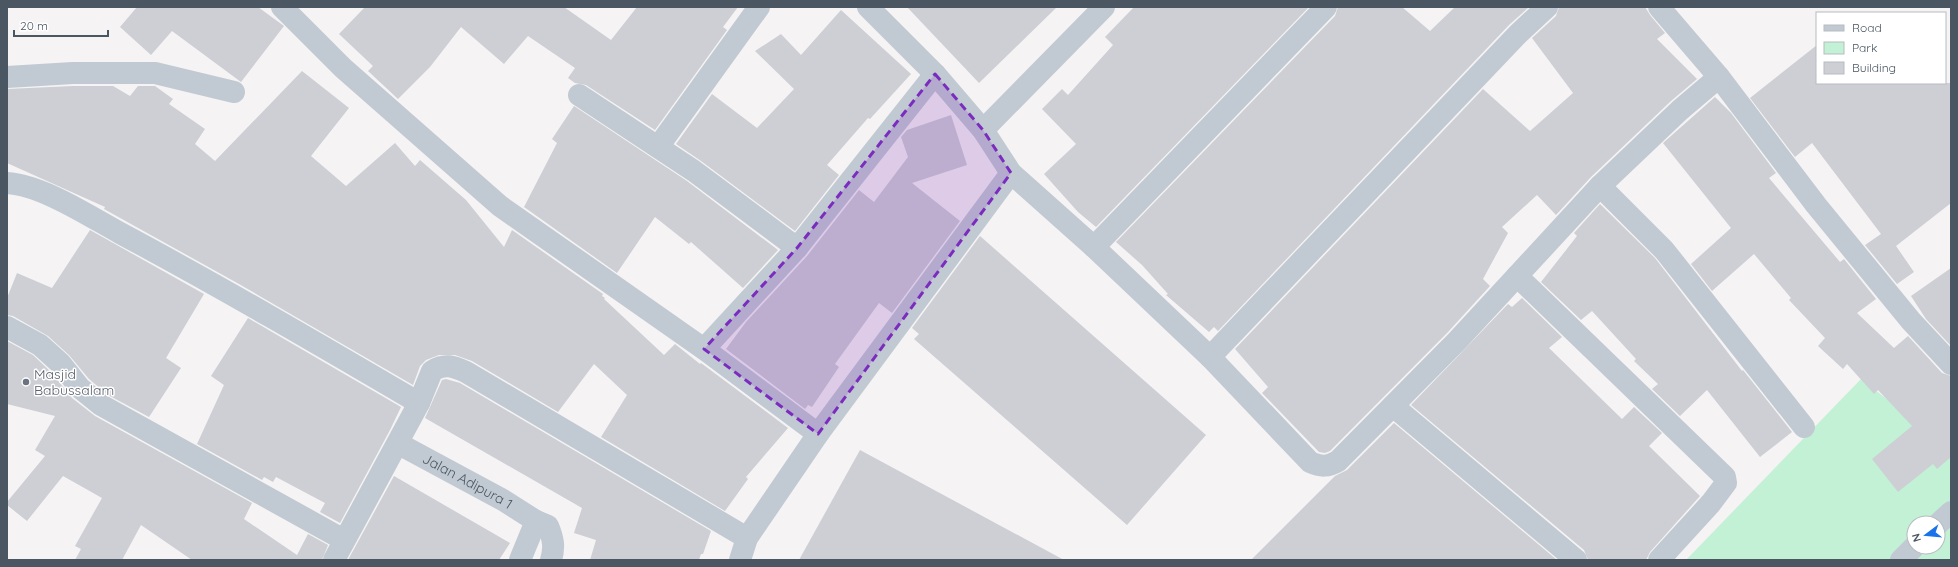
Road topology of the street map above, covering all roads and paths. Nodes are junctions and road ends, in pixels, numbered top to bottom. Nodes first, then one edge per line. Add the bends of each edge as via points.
1 (282, 7) edge
2 (759, 7) edge
3 (868, 7) edge
4 (1104, 7) edge
5 (1326, 7) edge
6 (1548, 7) edge
7 (1659, 7) edge
8 (935, 74) junction
9 (1719, 76) junction
10 (7, 77) edge
11 (234, 92) dead end
12 (579, 95) dead end
13 (983, 130) junction
14 (658, 147) junction
15 (1010, 173) junction
16 (7, 183) edge
17 (1600, 186) junction
18 (1094, 247) junction
19 (797, 248) junction
20 (1517, 276) junction
21 (7, 327) edge
22 (704, 350) junction
23 (1210, 357) junction
24 (1951, 364) edge
25 (419, 403) junction
26 (1393, 406) junction
27 (1804, 427) dead end
28 (818, 434) junction
29 (399, 444) junction
30 (536, 521) junction
31 (747, 538) junction
32 (344, 540) junction
33 (334, 560) edge
34 (520, 560) edge
35 (551, 560) edge
36 (740, 560) edge
37 (1576, 560) edge
38 (1659, 560) edge

1 - 22 street via 343,68 500,206
2 - 14 street
3 - 8 street
4 - 13 street
5 - 18 street
6 - 23 street via 1518,34
7 - 9 street
8 - 13 street
8 - 19 street
9 - 17 street
9 - 24 street via 1816,205 1910,321
10 - 11 street via 73,73 155,73
12 - 14 street
13 - 15 street
14 - 19 street
15 - 18 street
15 - 28 street
16 - 25 street via 33,188 196,273
17 - 20 street
17 - 27 street via 1664,250
18 - 23 street
19 - 22 street
20 - 26 street
20 - 38 street via 1725,478 1726,483 1712,502
21 - 32 street via 40,344 61,364 80,388 101,405
22 - 28 street
23 - 26 street via 1310,462 1321,466 1338,461
25 - 29 street
25 - 31 street via 432,371 452,366
26 - 37 street
28 - 31 street
29 - 30 street, Jalan Adipura 1 via 503,500
29 - 32 street
30 - 34 street
30 - 35 street, Jalan Adipura 1 via 548,526 552,535 554,550
31 - 36 street
32 - 33 street

